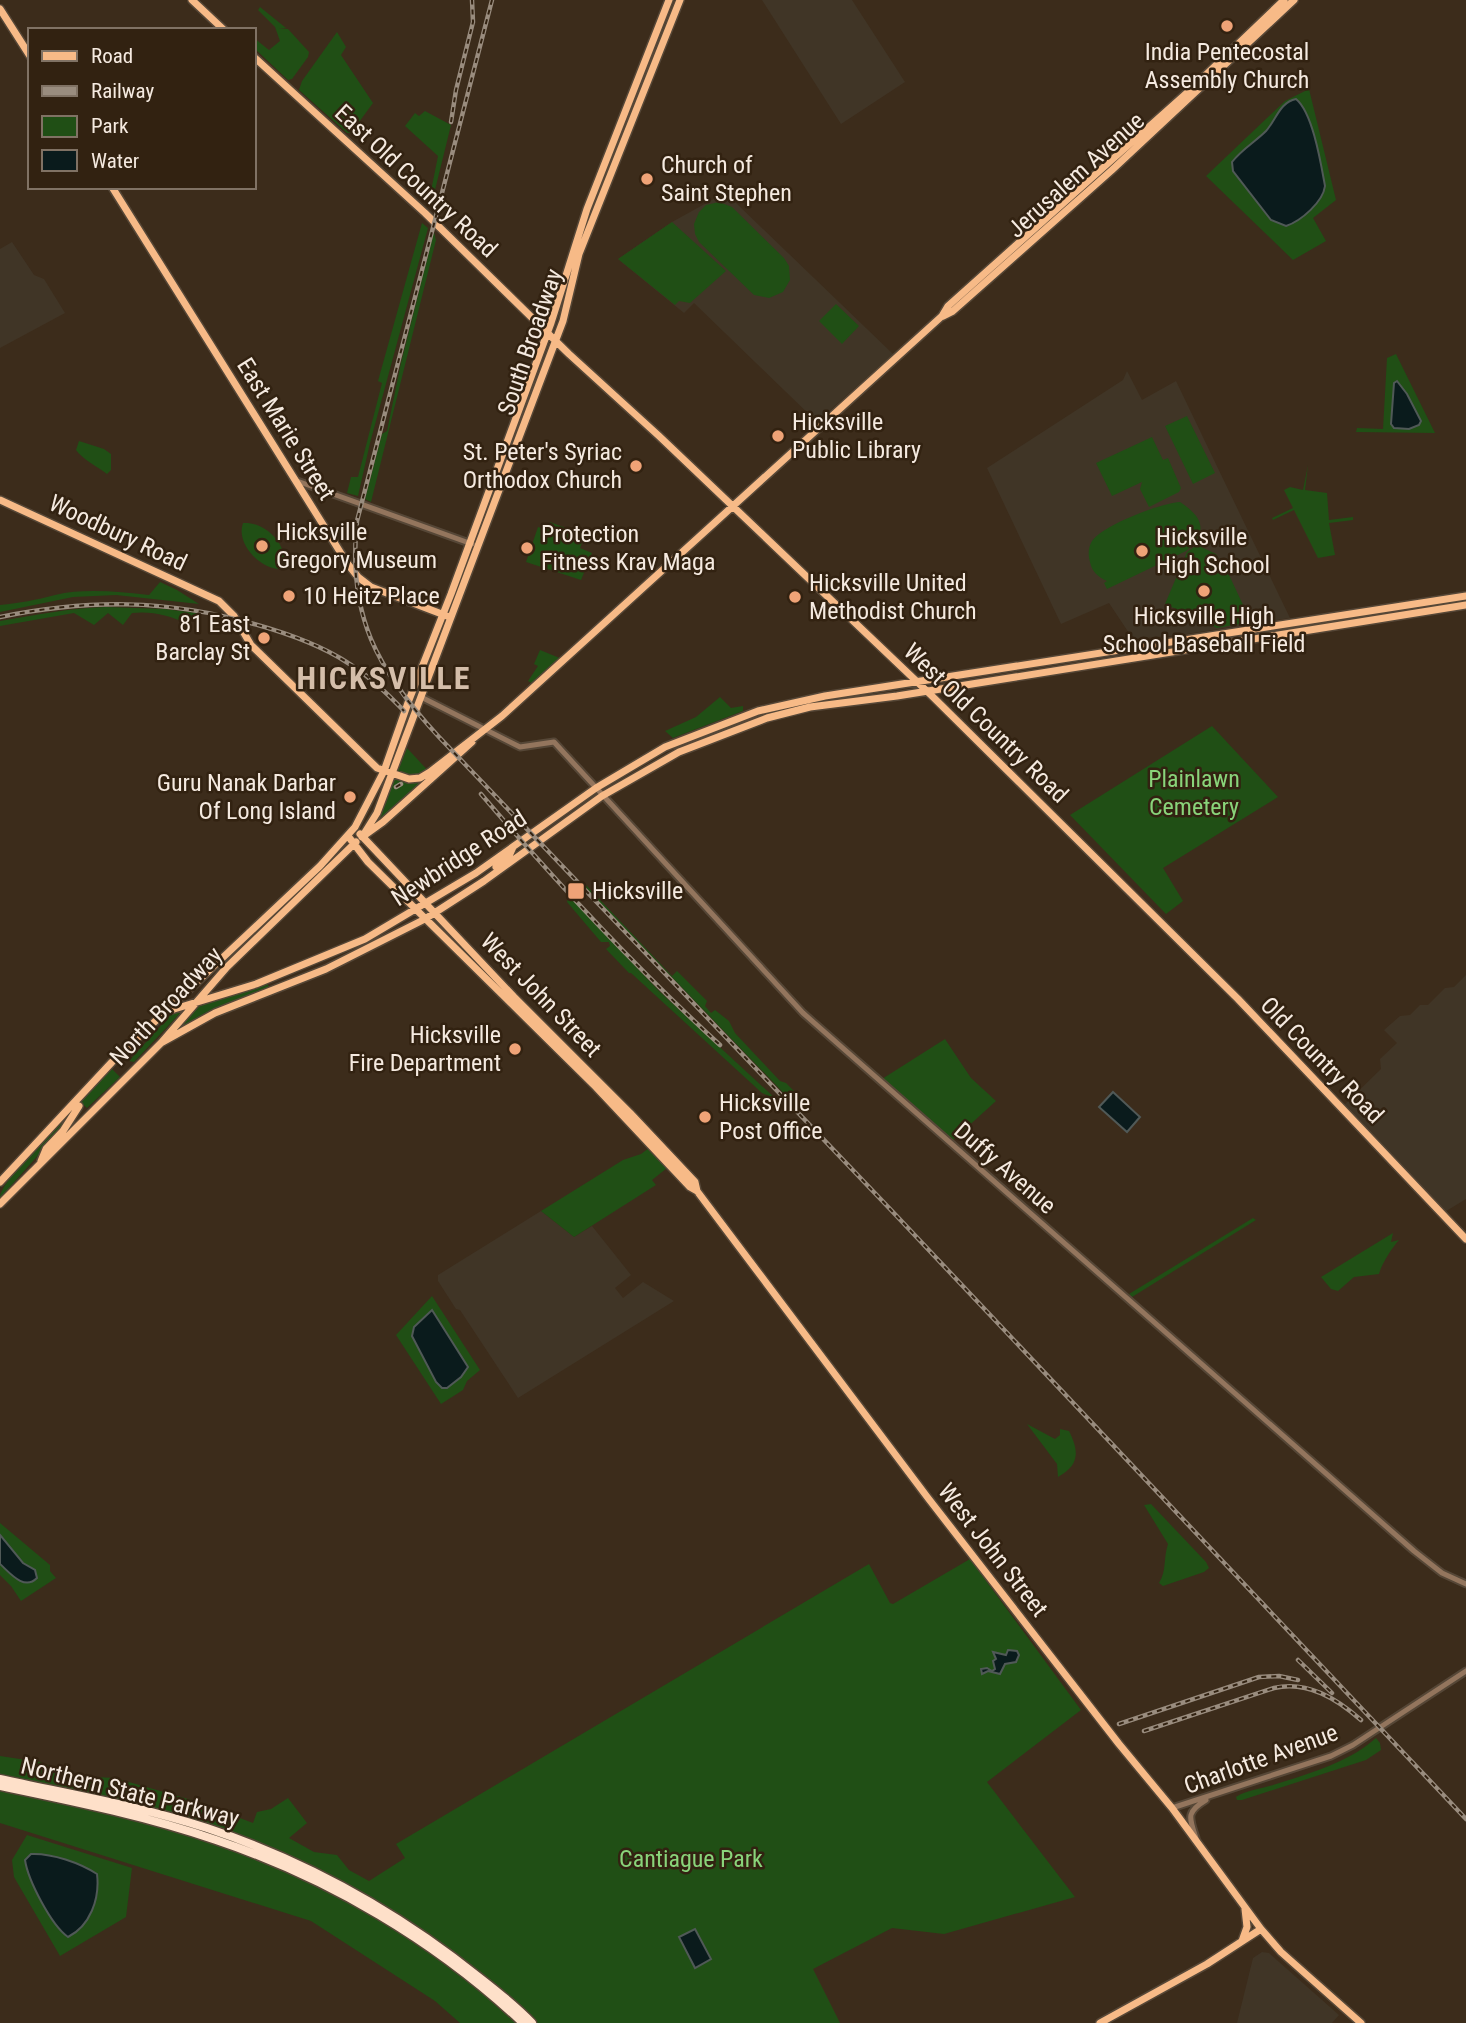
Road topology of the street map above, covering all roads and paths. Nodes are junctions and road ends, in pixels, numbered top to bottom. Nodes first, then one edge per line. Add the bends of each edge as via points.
1 (192, 0) edge
2 (669, 0) edge
3 (680, 0) edge
4 (1284, 0) edge
5 (1294, 0) edge
6 (0, 9) edge
7 (222, 28) edge
8 (28, 53) edge
9 (256, 59) edge
10 (113, 189) edge
11 (942, 316) junction
12 (551, 336) junction
13 (295, 481) junction
14 (0, 500) edge
15 (732, 506) junction
16 (469, 544) junction
17 (478, 547) junction
18 (1466, 596) edge
19 (1466, 605) edge
20 (447, 616) junction
21 (917, 681) junction
22 (927, 691) junction
23 (421, 697) junction
24 (818, 697) junction
25 (821, 706) junction
26 (758, 711) junction
27 (761, 720) junction
28 (485, 729) junction
29 (388, 773) junction
30 (596, 788) junction
31 (602, 796) junction
32 (556, 817) junction
33 (355, 827) junction
34 (348, 836) junction
35 (362, 837) junction
36 (542, 839) junction
37 (354, 844) junction
38 (514, 847) junction
39 (490, 877) junction
40 (427, 904) junction
41 (416, 910) junction
42 (1147, 910) joint
43 (435, 913) junction
44 (425, 919) junction
45 (197, 1001) junction
46 (167, 1011) junction
47 (549, 1042) junction
48 (161, 1043) junction
49 (563, 1047) junction
50 (79, 1106) dead end
51 (16, 1165) junction
52 (40, 1165) junction
53 (675, 1166) junction
54 (0, 1182) edge
55 (0, 1189) edge
56 (0, 1204) edge
57 (1466, 1239) edge
58 (1466, 1584) edge
59 (1466, 1671) edge
60 (0, 1779) edge
61 (0, 1786) edge
62 (1214, 1795) junction
63 (1172, 1808) junction
64 (1198, 1844) junction
65 (1244, 1906) junction
66 (1261, 1930) junction
67 (1242, 1942) junction
68 (442, 1952) junction
69 (458, 1964) junction
70 (523, 2023) edge
71 (533, 2023) edge
72 (1100, 2023) edge
73 (1361, 2023) edge

1 - 7 main road
2 - 12 main road, South Broadway via 587,209
3 - 12 main road, South Broadway via 579,254 563,321
4 - 11 main road, Jerusalem Avenue
5 - 11 main road, Jerusalem Avenue via 1112,170
6 - 8 main road
9 - 12 main road, East Old Country Road
10 - 13 main road, East Marie Street
11 - 15 main road, Jerusalem Avenue
12 - 15 main road, West Old Country Road
12 - 16 main road, South Broadway
12 - 17 main road, South Broadway
13 - 16 street
13 - 20 main road, East Marie Street via 361,580
14 - 29 main road, Woodbury Road via 219,601 251,645 377,768
15 - 21 main road, West Old Country Road
15 - 28 main road, Jerusalem Avenue
16 - 17 street
16 - 20 main road, South Broadway
17 - 20 main road, South Broadway
18 - 21 main road
19 - 22 main road
20 - 23 main road, South Broadway
20 - 29 main road, South Broadway via 408,700
21 - 22 main road, West Old Country Road
21 - 24 main road, Newbridge Road
22 - 25 main road
22 - 42 main road, West Old Country Road
23 - 28 street
23 - 29 main road, South Broadway
24 - 25 main road
24 - 26 main road, Newbridge Road
25 - 27 main road
26 - 27 main road
26 - 30 main road, Newbridge Road via 672,744
27 - 31 main road via 679,752
28 - 29 main road, Jerusalem Avenue via 419,778
28 - 30 street, Duffy Avenue via 520,747 554,742
28 - 35 main road, Jerusalem Avenue
29 - 33 main road, South Broadway
29 - 35 main road, South Broadway via 377,813
30 - 31 street, Duffy Avenue
30 - 32 main road, Newbridge Road
31 - 36 main road
31 - 58 street, Duffy Avenue via 803,1013 1427,1562
32 - 36 main road
32 - 38 main road, Newbridge Road
33 - 34 main road, North Broadway
33 - 35 main road, West John Street
34 - 37 main road, West John Street
34 - 46 main road, North Broadway
35 - 37 main road, North Broadway
35 - 40 main road, West John Street
36 - 39 main road
37 - 41 main road, West John Street
37 - 45 main road, North Broadway
38 - 39 main road
38 - 40 main road, Newbridge Road
39 - 43 main road
40 - 41 main road, Newbridge Road
40 - 43 main road, West John Street
41 - 44 main road, West John Street
41 - 45 main road, Newbridge Road via 320,959 244,989
42 - 57 main road, Old Country Road
43 - 44 main road
43 - 49 main road, West John Street
44 - 47 main road, West John Street
44 - 48 main road via 326,970 215,1013
45 - 46 main road, Newbridge Road
45 - 48 main road, North Broadway
46 - 51 main road, North Broadway via 105,1069
47 - 49 main road
47 - 53 main road, West John Street
48 - 52 main road, North Broadway
49 - 53 main road, West John Street
50 - 52 main road via 46,1149
51 - 54 main road, North Broadway
51 - 55 main road
52 - 56 main road, North Broadway
53 - 63 main road, West John Street
59 - 62 street, Charlotte Avenue via 1332,1756
60 - 68 highway, Northern State Parkway via 162,1815 258,1846 342,1886
61 - 68 highway, Northern State Parkway via 131,1815 256,1854 369,1908
62 - 63 street, Charlotte Avenue
62 - 64 street via 1190,1815
63 - 64 main road, West John Street
64 - 65 main road, West John Street
65 - 66 main road, West John Street
65 - 67 main road via 1247,1927
66 - 67 main road
66 - 73 main road, West John Street
67 - 72 main road
68 - 69 highway, Northern State Parkway
69 - 70 highway, Northern State Parkway
69 - 71 highway, Northern State Parkway

